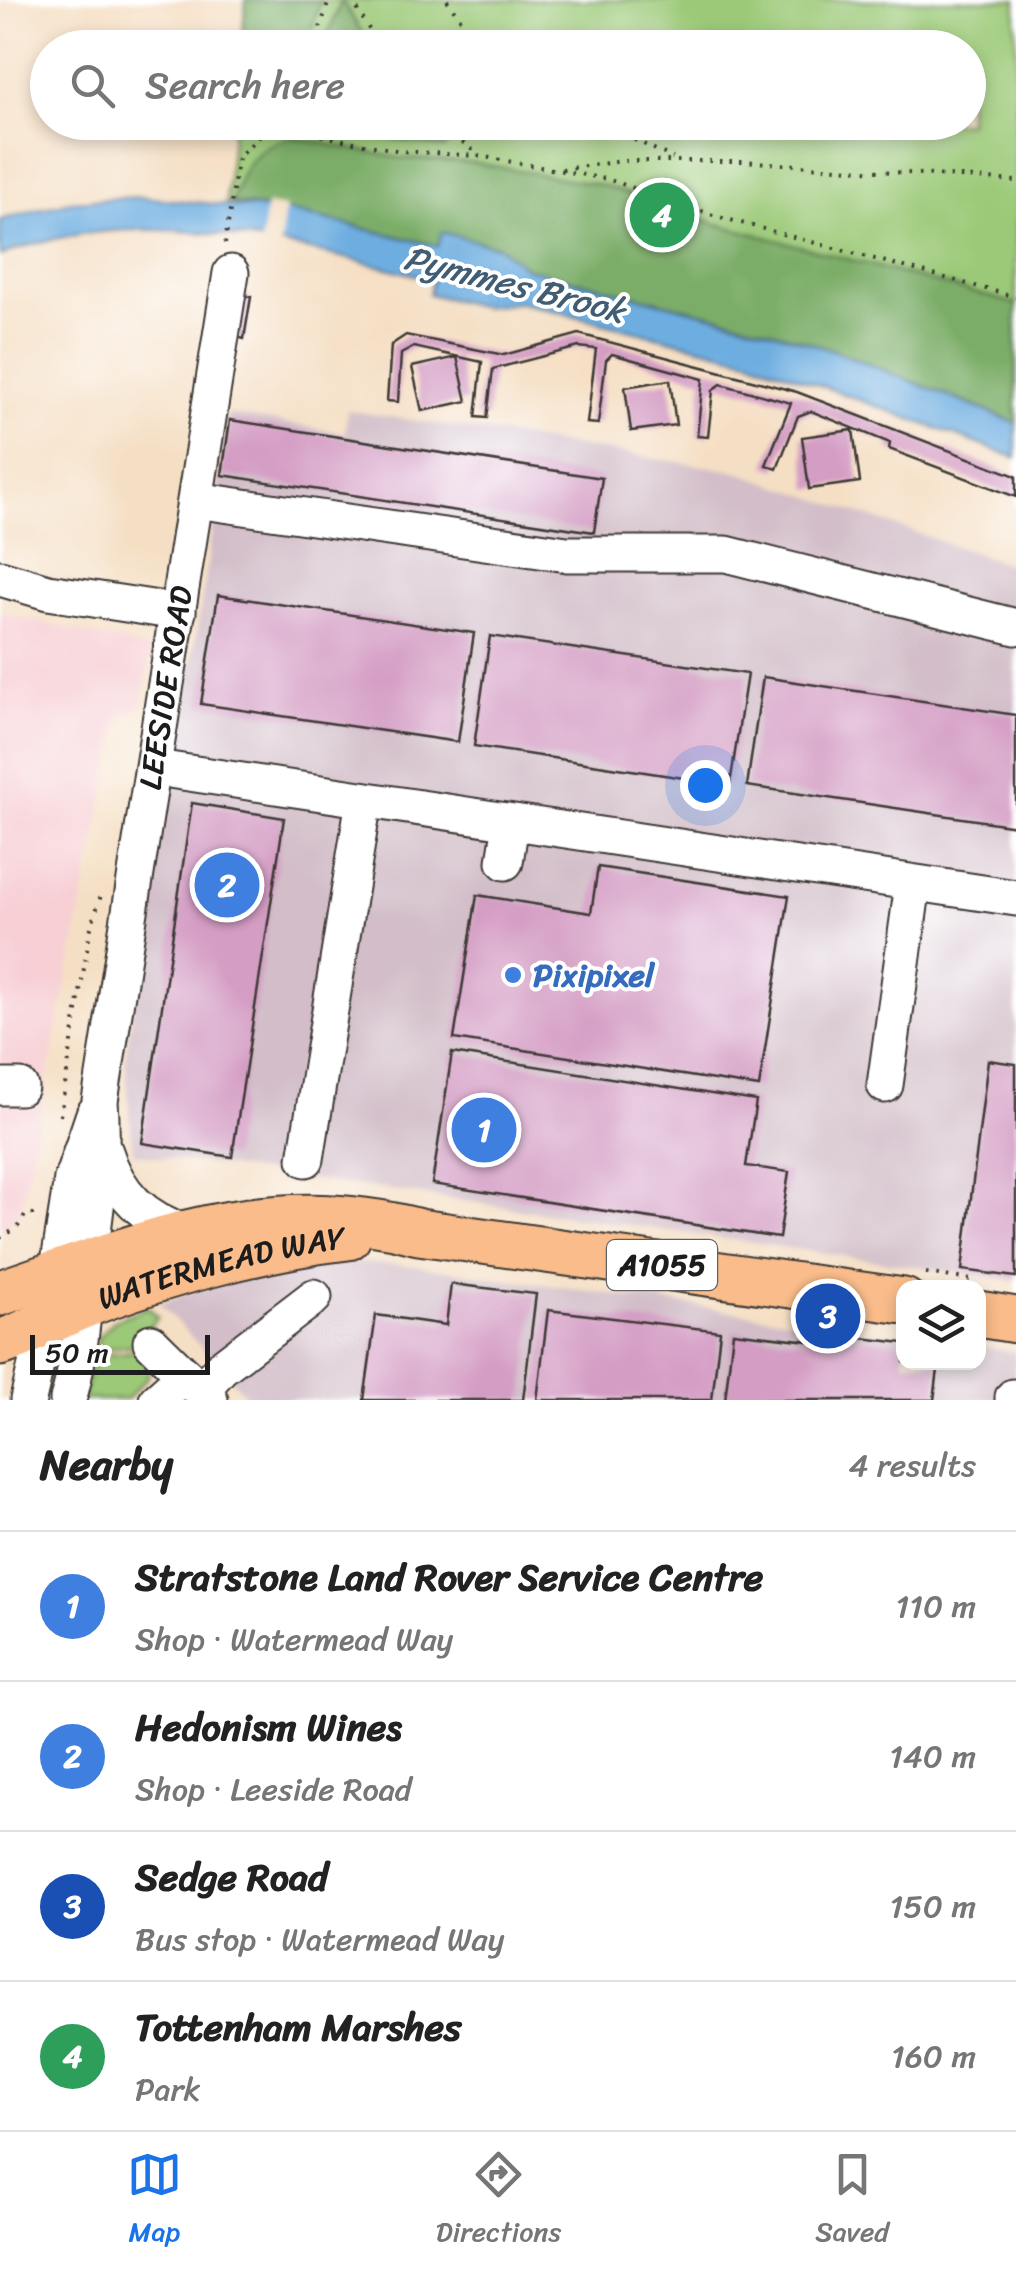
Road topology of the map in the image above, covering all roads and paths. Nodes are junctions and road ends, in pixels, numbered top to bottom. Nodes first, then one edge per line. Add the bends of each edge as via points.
1 (329, 0) edge
2 (352, 0) edge
3 (447, 0) edge
4 (320, 30) edge
5 (370, 30) edge
6 (468, 30) edge
7 (255, 140) edge
8 (348, 140) edge
9 (460, 140) edge
10 (634, 140) edge
11 (480, 156) junction
12 (677, 160) junction
13 (556, 170) junction
14 (1016, 182) edge
15 (227, 258) joint
16 (1016, 297) edge
17 (196, 500) junction
18 (0, 578) edge
19 (178, 612) junction
20 (1016, 627) edge
21 (156, 768) junction
22 (364, 800) junction
23 (511, 823) junction
24 (506, 862) dead end
25 (914, 884) junction
26 (1016, 898) edge
27 (99, 902) dead end
28 (885, 1085) dead end
29 (100, 1102) junction
30 (58, 1129) dead end
31 (103, 1146) junction
32 (306, 1159) dead end
33 (41, 1215) dead end
34 (186, 1232) junction
35 (420, 1232) junction
36 (0, 1238) edge
37 (76, 1285) junction
38 (0, 1294) edge
39 (314, 1297) dead end
40 (896, 1300) edge
41 (986, 1315) edge
42 (1016, 1320) edge
43 (151, 1342) dead end
44 (0, 1343) edge
45 (199, 1389) edge
46 (28, 1400) edge
47 (45, 1400) edge
48 (68, 1400) edge
49 (157, 1400) edge

1 - 4 path
2 - 5 path
3 - 6 path
7 - 15 path via 238,156
8 - 11 path
9 - 11 path
10 - 12 path
11 - 13 path
12 - 13 path
12 - 14 path
13 - 16 path
15 - 17 street, LEESIDE ROAD
17 - 19 street, LEESIDE ROAD
17 - 20 street via 567,554 726,554
18 - 19 street
19 - 21 street, LEESIDE ROAD
21 - 22 street
21 - 29 street, LEESIDE ROAD
22 - 23 street
22 - 32 street
23 - 24 street
23 - 25 street
25 - 26 street
25 - 28 street
27 - 30 path
29 - 31 street, LEESIDE ROAD
29 - 37 street, LEESIDE ROAD via 72,1178
31 - 34 street, LEESIDE ROAD via 111,1172 134,1204 153,1220
31 - 37 street, LEESIDE ROAD
33 - 36 path via 26,1214
34 - 35 main road, WATERMEAD WAY / A1055 via 296,1214
34 - 37 main road, WATERMEAD WAY / A1055
35 - 37 main road, WATERMEAD WAY / A1055 via 284,1247
35 - 40 main road, WATERMEAD WAY / A1055
37 - 38 main road, A1055
37 - 44 main road, A1055
37 - 46 street, LEESIDE ROAD
37 - 47 street
37 - 48 street, LEESIDE ROAD via 82,1342
39 - 45 street
41 - 42 main road
43 - 45 street
45 - 49 street

